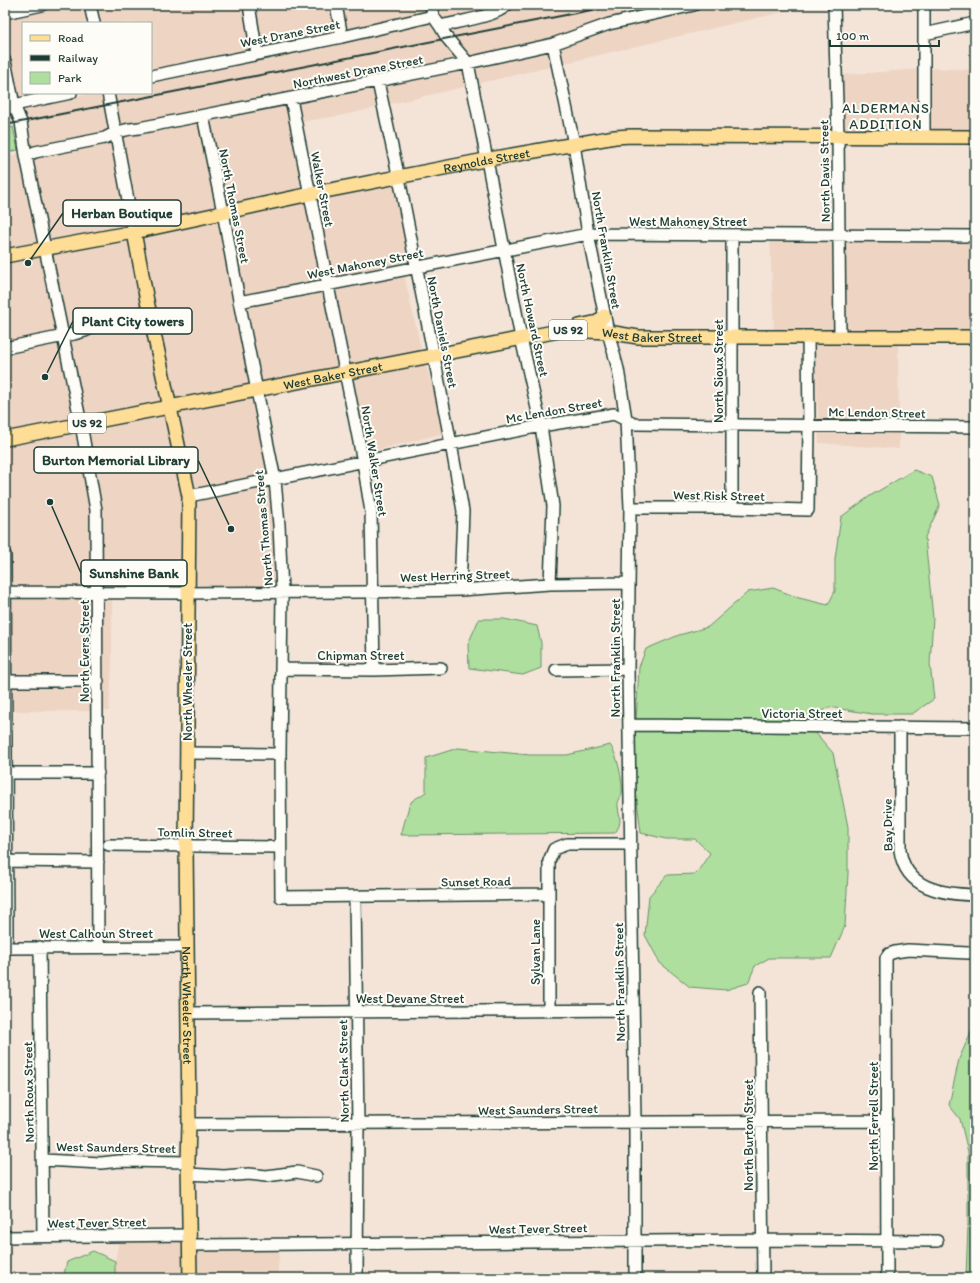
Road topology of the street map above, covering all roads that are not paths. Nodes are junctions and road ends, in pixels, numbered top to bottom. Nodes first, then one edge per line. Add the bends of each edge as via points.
1 (42, 5) edge
2 (90, 5) edge
3 (249, 5) edge
4 (336, 5) edge
5 (506, 5) edge
6 (694, 5) edge
7 (834, 5) edge
8 (924, 5) edge
9 (432, 11) edge
10 (5, 12) edge
11 (94, 22) edge
12 (975, 23) edge
13 (440, 26) junction
14 (924, 34) junction
15 (342, 37) junction
16 (553, 44) junction
17 (257, 54) junction
18 (5, 61) edge
19 (468, 64) junction
20 (152, 76) edge
21 (378, 82) junction
22 (67, 94) edge
23 (108, 94) edge
24 (291, 99) junction
25 (10, 107) edge
26 (203, 116) junction
27 (115, 132) junction
28 (838, 136) junction
29 (924, 136) junction
30 (975, 136) edge
31 (574, 144) junction
32 (26, 156) junction
33 (487, 160) junction
34 (399, 177) junction
35 (310, 194) junction
36 (223, 212) junction
37 (134, 232) junction
38 (588, 234) junction
39 (732, 235) junction
40 (839, 236) junction
41 (975, 236) edge
42 (46, 248) junction
43 (504, 250) junction
44 (5, 256) edge
45 (416, 267) junction
46 (328, 284) junction
47 (239, 302) junction
48 (604, 316) junction
49 (151, 320) junction
50 (564, 330) junction
51 (608, 332) junction
52 (64, 337) junction
53 (732, 337) junction
54 (808, 337) junction
55 (840, 337) junction
56 (975, 337) edge
57 (521, 338) junction
58 (5, 348) edge
59 (433, 355) junction
60 (345, 372) junction
61 (256, 389) junction
62 (169, 407) junction
63 (626, 419) junction
64 (82, 424) junction
65 (732, 424) junction
66 (809, 425) junction
67 (541, 426) junction
68 (975, 427) edge
69 (5, 439) edge
70 (451, 444) junction
71 (363, 462) junction
72 (275, 480) junction
73 (188, 496) junction
74 (630, 508) junction
75 (732, 508) junction
76 (5, 555) edge
77 (629, 583) junction
78 (550, 584) junction
79 (460, 590) junction
80 (5, 592) edge
81 (98, 592) junction
82 (282, 592) junction
83 (372, 592) junction
84 (188, 593) junction
85 (441, 668) dead end
86 (281, 669) junction
87 (628, 669) junction
88 (374, 670) junction
89 (556, 670) dead end
90 (6, 681) edge
91 (98, 681) junction
92 (629, 725) junction
93 (900, 727) junction
94 (975, 728) edge
95 (187, 753) junction
96 (280, 754) junction
97 (98, 772) junction
98 (6, 773) edge
99 (631, 844) junction
100 (109, 845) dead end
101 (186, 846) junction
102 (280, 847) junction
103 (6, 861) edge
104 (98, 862) junction
105 (549, 894) junction
106 (975, 895) edge
107 (281, 897) joint
108 (354, 897) junction
109 (5, 943) edge
110 (40, 947) junction
111 (98, 947) junction
112 (187, 947) junction
113 (5, 948) edge
114 (975, 952) edge
115 (760, 992) dead end
116 (549, 1010) junction
117 (633, 1010) junction
118 (356, 1012) junction
119 (188, 1013) junction
120 (762, 1121) junction
121 (887, 1121) junction
122 (635, 1122) junction
123 (189, 1124) junction
124 (358, 1124) junction
125 (43, 1160) junction
126 (188, 1168) junction
127 (316, 1176) dead end
128 (43, 1236) junction
129 (5, 1237) edge
130 (190, 1240) junction
131 (762, 1240) junction
132 (635, 1241) junction
133 (887, 1241) junction
134 (938, 1241) dead end
135 (356, 1244) junction
136 (190, 1278) edge
137 (357, 1278) edge
138 (635, 1278) edge
139 (762, 1278) edge
140 (887, 1278) edge

1 - 10 street
2 - 11 street
3 - 17 street
4 - 15 street
5 - 13 street via 492,14
6 - 16 street, Northwest Drane Street via 609,24
7 - 28 street, North Davis Street
8 - 14 street
9 - 13 street
9 - 15 street, West Drane Street
12 - 14 street
13 - 19 street
14 - 29 street
15 - 17 street, West Drane Street
16 - 19 street, Northwest Drane Street
16 - 31 street, North Franklin Street
17 - 20 street, West Drane Street
18 - 25 street, North Evers Street
19 - 21 street, Northwest Drane Street
19 - 33 street, North Howard Street
21 - 24 street, Northwest Drane Street
21 - 34 street, North Daniels Street
22 - 25 street
23 - 27 street, North Wheeler Street
24 - 26 street, Northwest Drane Street
24 - 35 street, Walker Street
25 - 32 street, North Evers Street via 21,122
26 - 27 street, Northwest Drane Street
26 - 36 street, North Thomas Street
27 - 32 street, Northwest Drane Street via 105,138
27 - 37 street, North Wheeler Street
28 - 29 main road, Reynolds Street
28 - 31 main road, Reynolds Street via 631,136
28 - 40 street, North Davis Street
29 - 30 main road, Reynolds Street
31 - 33 main road, Reynolds Street
31 - 38 street, North Franklin Street
32 - 42 street, North Evers Street
33 - 34 main road, Reynolds Street
33 - 43 street, North Howard Street
34 - 35 main road, Reynolds Street
34 - 45 street, North Daniels Street
35 - 36 main road, Reynolds Street
35 - 46 street, Walker Street
36 - 37 main road, Reynolds Street
36 - 47 street, North Thomas Street
37 - 42 main road, Reynolds Street
37 - 49 main road, North Wheeler Street
38 - 39 street, West Mahoney Street
38 - 43 street, West Mahoney Street
38 - 48 street, North Franklin Street
39 - 40 street, West Mahoney Street
39 - 53 street, North Sioux Street
40 - 41 street, West Mahoney Street
40 - 55 street, North Davis Street
42 - 44 main road, Reynolds Street
42 - 52 street, North Evers Street
43 - 45 street, West Mahoney Street
43 - 57 street, North Howard Street
45 - 46 street, West Mahoney Street
45 - 59 street, North Daniels Street
46 - 47 street, West Mahoney Street
46 - 60 street, North Walker Street
47 - 61 street, North Thomas Street
48 - 50 main road, US 92 via 598,322
48 - 51 street, North Franklin Street
49 - 52 street via 100,323 85,331
49 - 62 main road, North Wheeler Street
50 - 51 main road, West Baker Street / US 92
50 - 57 main road, West Baker Street / US 92
51 - 53 main road, West Baker Street / US 92 via 638,337
51 - 63 street, North Franklin Street via 618,369
52 - 58 street
52 - 64 street, North Evers Street
53 - 54 main road, West Baker Street / US 92
53 - 65 street, North Sioux Street
54 - 55 main road, West Baker Street / US 92
54 - 66 street
55 - 56 main road, West Baker Street / US 92
57 - 59 main road, West Baker Street / US 92
57 - 67 street, North Howard Street
59 - 60 main road, West Baker Street / US 92
59 - 70 street, North Daniels Street
60 - 61 main road, West Baker Street / US 92
60 - 71 street, North Walker Street
61 - 62 main road, West Baker Street / US 92
61 - 72 street, North Thomas Street
62 - 64 main road, US 92
62 - 73 main road, North Wheeler Street
63 - 65 street, Mc Lendon Street via 634,424
63 - 67 street, Mc Lendon Street via 614,414
63 - 74 street, North Franklin Street
64 - 69 main road, US 92
64 - 81 street, North Evers Street via 96,510
65 - 66 street, Mc Lendon Street
65 - 75 street, North Sioux Street
66 - 68 street, Mc Lendon Street
66 - 75 street, West Risk Street via 808,510
67 - 70 street, Mc Lendon Street
67 - 78 street, North Howard Street via 553,506
70 - 71 street, Mc Lendon Street
70 - 79 street, North Daniels Street via 463,511
71 - 72 street, Mc Lendon Street
71 - 83 street, North Walker Street via 371,512
72 - 73 street, Mc Lendon Street
72 - 82 street, North Thomas Street
73 - 84 main road, North Wheeler Street
74 - 75 street, West Risk Street
74 - 77 street, North Franklin Street
76 - 80 street
77 - 78 street, West Herring Street
77 - 87 street, North Franklin Street
78 - 79 street, West Herring Street
79 - 83 street, West Herring Street
80 - 81 street, West Herring Street
80 - 90 street
81 - 84 street, West Herring Street
81 - 91 street, North Evers Street
82 - 83 street, West Herring Street
82 - 84 street, West Herring Street
82 - 86 street, North Thomas Street
83 - 88 street, North Walker Street
84 - 95 main road, North Wheeler Street
85 - 88 street, Chipman Street
86 - 88 street, Chipman Street
86 - 96 street, North Thomas Street
87 - 89 street
87 - 92 street, North Franklin Street
90 - 91 street
90 - 98 street
91 - 97 street, North Evers Street
92 - 93 street, Victoria Street
92 - 99 street, North Franklin Street
93 - 94 street, Victoria Street
93 - 106 street, Bay Drive via 900,850 903,866 910,876 937,890
95 - 96 street
95 - 101 main road, North Wheeler Street
96 - 102 street, North Thomas Street
97 - 98 street
97 - 104 street, North Evers Street
98 - 103 street
99 - 105 street via 567,844 554,849 549,861
99 - 117 street, North Franklin Street
100 - 101 street, Tomlin Street
101 - 102 street, Tomlin Street
101 - 112 main road, North Wheeler Street
102 - 107 street, North Thomas Street
103 - 104 street
103 - 109 street
104 - 111 street, North Evers Street
105 - 108 street, Sunset Road
105 - 116 street, Sylvan Lane
107 - 108 street, Sunset Road
108 - 118 street, North Clark Street
110 - 111 street, West Calhoun Street
110 - 113 street, West Calhoun Street
110 - 125 street, North Roux Street
111 - 112 street, West Calhoun Street
112 - 119 main road, North Wheeler Street
114 - 121 street, North Ferrell Street via 908,950 888,954
115 - 120 street, North Burton Street
116 - 117 street, West Devane Street
116 - 118 street, West Devane Street
117 - 122 street, North Franklin Street
118 - 119 street, West Devane Street
118 - 124 street, North Clark Street
119 - 123 main road, North Wheeler Street
120 - 121 street, West Saunders Street
120 - 122 street, West Saunders Street
120 - 131 street, North Burton Street
121 - 133 street, North Ferrell Street
122 - 124 street, West Saunders Street
122 - 132 street, North Franklin Street
123 - 124 street, West Saunders Street
123 - 126 main road, North Wheeler Street
124 - 135 street, North Clark Street
125 - 126 street, West Saunders Street via 101,1163 119,1161
125 - 128 street, North Roux Street
126 - 127 street, West Saunders Street via 224,1176 266,1176 297,1172
126 - 130 main road, North Wheeler Street
128 - 129 street, West Tever Street
128 - 130 street, West Tever Street
130 - 135 street, West Tever Street
130 - 136 main road, North Wheeler Street
131 - 132 street, West Tever Street
131 - 133 street, West Tever Street
131 - 139 street, North Burton Street
132 - 135 street, West Tever Street
132 - 138 street, North Franklin Street
133 - 134 street, West Tever Street
133 - 140 street, North Ferrell Street
135 - 137 street, North Clark Street

